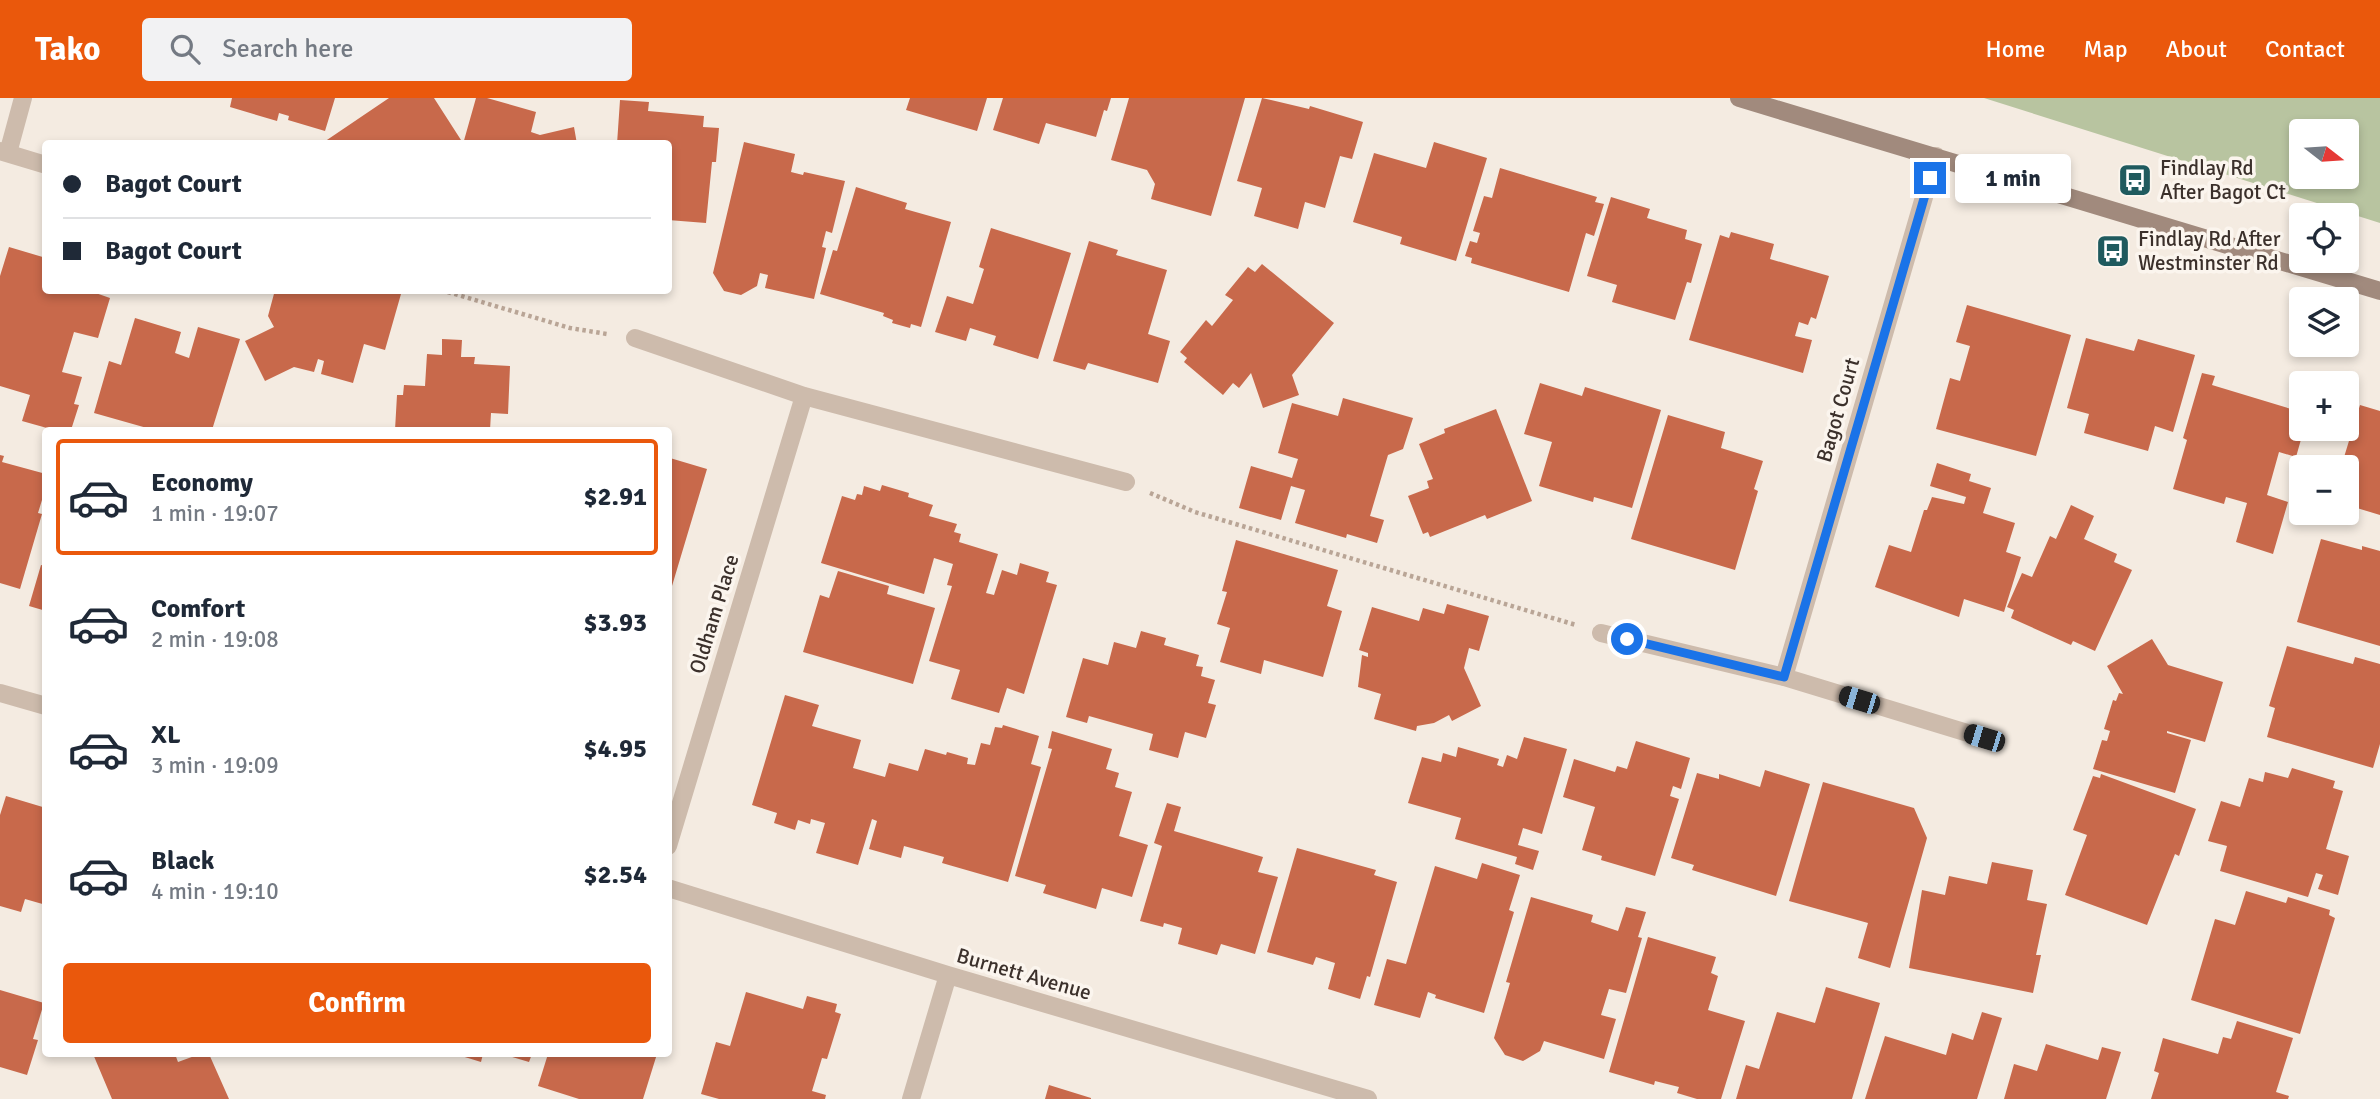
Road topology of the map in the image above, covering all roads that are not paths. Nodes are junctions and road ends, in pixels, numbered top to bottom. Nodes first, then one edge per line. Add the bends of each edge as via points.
1 (23, 98) edge
2 (1739, 98) edge
3 (4, 152) edge
4 (1936, 156) junction
5 (42, 164) edge
6 (2380, 291) edge
7 (635, 338) road end
8 (804, 396) junction
9 (1126, 482) road end
10 (1601, 633) road end
11 (1784, 677) junction
12 (0, 693) edge
13 (42, 705) edge
14 (1984, 738) dead end
15 (672, 833) edge
16 (672, 889) edge
17 (948, 975) junction
18 (911, 1099) edge
19 (1368, 1099) edge

1 - 3 street
2 - 4 main road
3 - 5 street
4 - 6 main road
4 - 11 street, Bagot Court
7 - 8 street
8 - 9 street
8 - 15 street, Oldham Place
10 - 11 street
11 - 14 street
12 - 13 street
16 - 17 street, Burnett Avenue
17 - 18 street
17 - 19 street, Burnett Avenue

